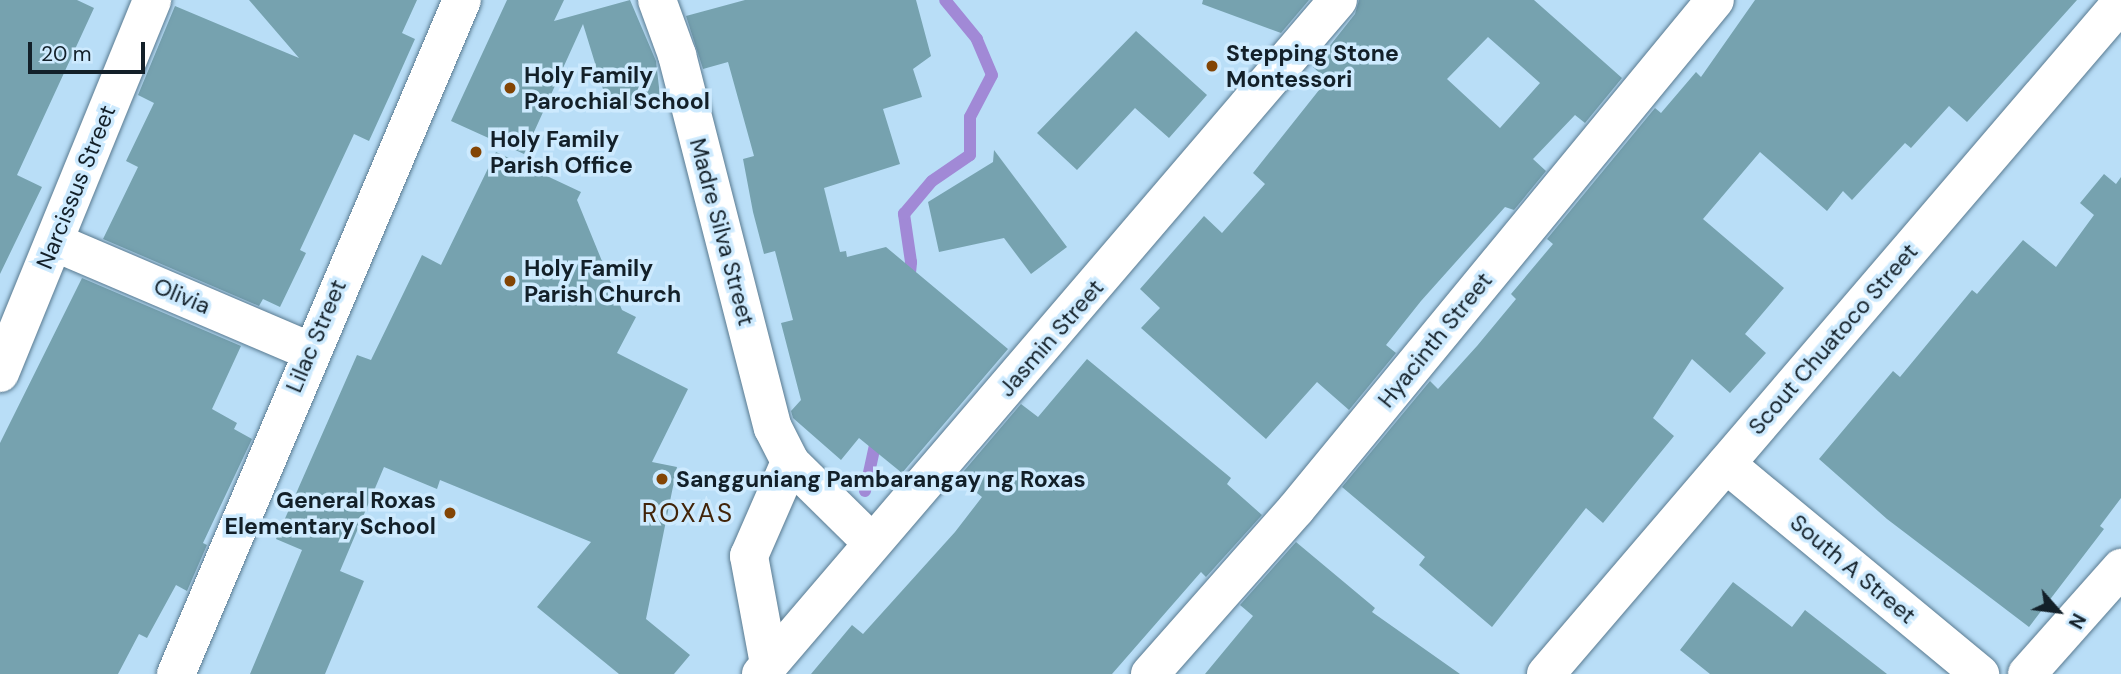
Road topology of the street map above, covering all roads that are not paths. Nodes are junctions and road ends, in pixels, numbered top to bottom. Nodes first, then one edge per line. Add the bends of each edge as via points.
1 (152, 0) edge
2 (462, 0) edge
3 (657, 0) edge
4 (1338, 0) edge
5 (1715, 0) edge
6 (2121, 3) edge
7 (54, 242) junction
8 (309, 351) junction
9 (0, 373) edge
10 (790, 462) junction
11 (1726, 464) junction
12 (872, 544) junction
13 (2121, 568) edge
14 (765, 669) edge
15 (176, 674) edge
16 (1150, 674) edge
17 (1546, 674) edge
18 (1980, 674) edge
19 (2027, 674) edge

1 - 7 street, Narcissus Street
2 - 8 street, Lilac Street
3 - 10 street, Madre Silva Street via 677,55 773,428
4 - 12 street, Jasmin Street
5 - 16 street, Hyacinth Street via 1296,509
6 - 11 street, Scout Chuatoco Street
7 - 8 street, Olivia
7 - 9 street, Narcissus Street
8 - 15 street, Lilac Street
10 - 12 street, Madre Silva Street
10 - 14 street via 749,556
11 - 17 street, Scout Chuatoco Street
11 - 18 street, South A Street
12 - 14 street, Jasmin Street
13 - 19 street

